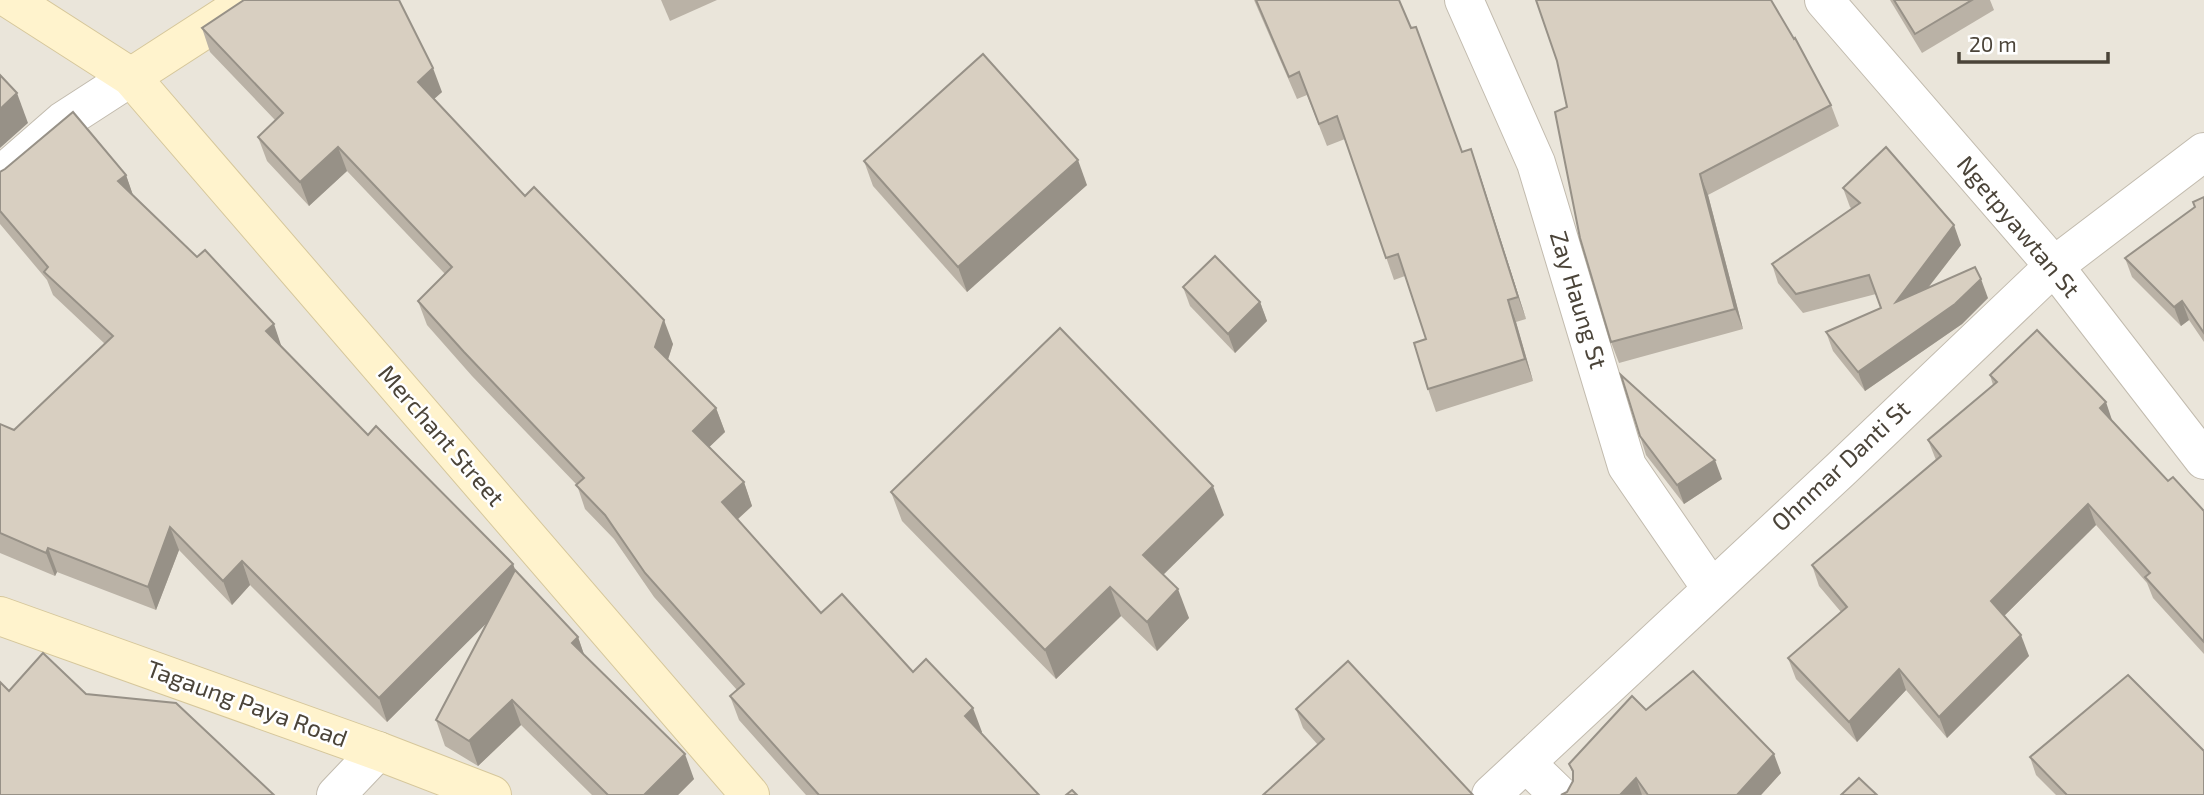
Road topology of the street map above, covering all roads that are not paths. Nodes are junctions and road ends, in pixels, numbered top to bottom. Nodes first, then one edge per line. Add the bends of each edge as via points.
1 (11, 0) edge
2 (250, 0) edge
3 (1464, 0) edge
4 (1824, 0) edge
5 (131, 77) junction
6 (2204, 152) edge
7 (0, 176) edge
8 (2054, 266) junction
9 (2204, 460) edge
10 (1711, 588) junction
11 (0, 616) edge
12 (378, 751) junction
13 (1526, 763) junction
14 (336, 795) edge
15 (492, 795) edge
16 (750, 795) edge
17 (1491, 795) edge
18 (1559, 795) edge

1 - 5 main road, Merchant Street
2 - 5 main road
3 - 10 street, Zay Haung St via 1536,163 1628,466
4 - 8 street, Ngetpyawtan St
5 - 7 street via 63,121
5 - 16 main road, Merchant Street
6 - 8 street, Ohnmar Danti St
8 - 9 street, Ngetpyawtan St
8 - 10 street, Ohnmar Danti St
10 - 13 street, Ohnmar Danti St
11 - 12 main road, Tagaung Paya Road
12 - 14 street
12 - 15 main road, Tagaung Paya Road
13 - 17 street, Ohnmar Danti St
13 - 18 street

